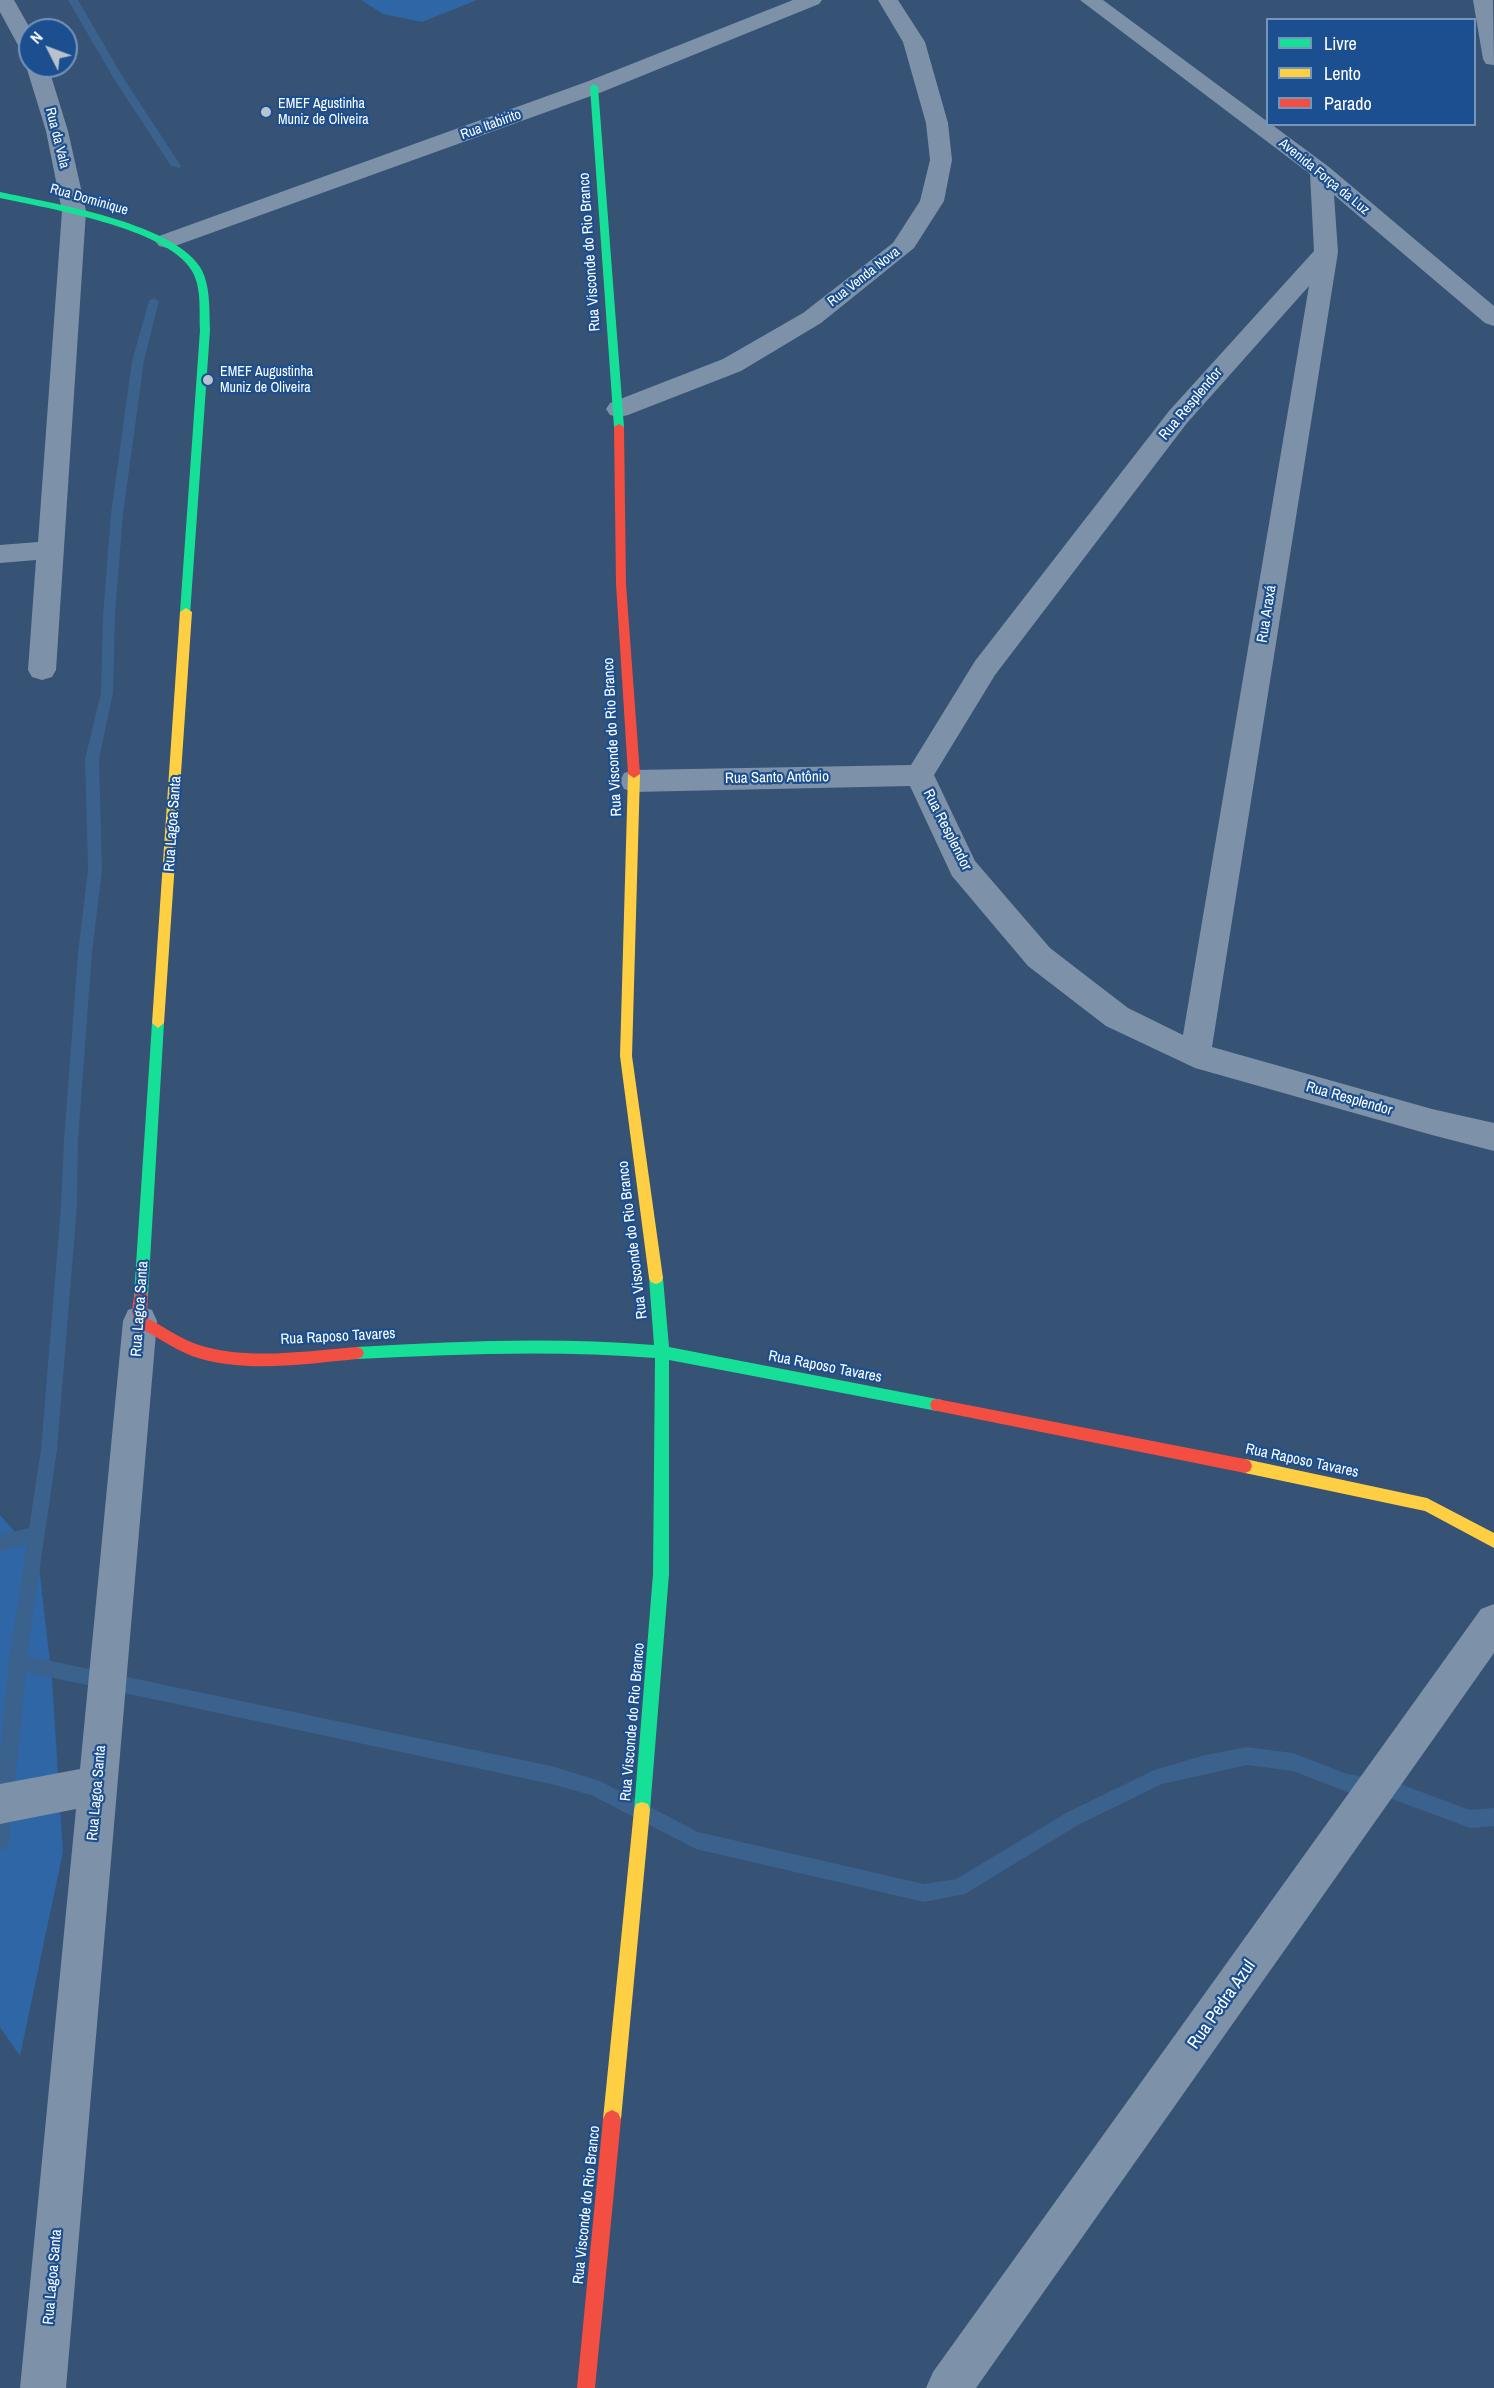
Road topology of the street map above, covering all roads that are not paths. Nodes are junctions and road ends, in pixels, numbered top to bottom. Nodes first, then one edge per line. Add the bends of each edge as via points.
1 (4, 0) edge
2 (812, 0) edge
3 (888, 0) edge
4 (1090, 0) edge
5 (1483, 0) edge
6 (18, 25) edge
7 (1494, 59) edge
8 (41, 78) edge
9 (594, 87) junction
10 (1321, 172) junction
11 (0, 195) edge
12 (74, 211) junction
13 (167, 241) junction
14 (1326, 252) junction
15 (1494, 318) edge
16 (619, 409) junction
17 (50, 550) junction
18 (0, 554) edge
19 (42, 670) dead end
20 (919, 775) junction
21 (634, 781) junction
22 (1195, 1055) junction
23 (1494, 1137) edge
24 (140, 1321) junction
25 (662, 1352) junction
26 (1494, 1540) edge
27 (1494, 1622) edge
28 (98, 1785) junction
29 (0, 1804) edge
30 (43, 2388) edge
31 (586, 2388) edge
32 (949, 2388) edge

1 - 6 street
2 - 9 street, Rua Itabirito
3 - 16 street, Rua Venda Nova via 914,42 937,123 940,160 932,201 908,239 902,248 802,324 732,365
4 - 10 street, Avenida Força da Luz
5 - 7 street
8 - 12 street, Rua da Vala
9 - 13 street, Rua Itabirito
9 - 16 street, Rua Visconde do Rio Branco
10 - 14 street, Rua Araxá
10 - 15 street, Avenida Força da Luz
11 - 12 street, Rua Dominique
12 - 13 street, Rua Dominique
12 - 17 street, Rua da Vala
13 - 24 street, Rua Lagoa Santa via 190,260 202,284 205,330
14 - 20 street, Rua Resplendor via 1178,417 985,668
14 - 22 street, Rua Araxá
16 - 21 street, Rua Visconde do Rio Branco via 621,584
17 - 18 street
17 - 19 street, Rua da Vala
20 - 21 street, Rua Santo Antônio
20 - 22 street, Rua Resplendor via 963,868 1039,957 1117,1017
21 - 25 street, Rua Visconde do Rio Branco via 626,1056
22 - 23 street, Rua Resplendor
24 - 25 street, Rua Raposo Tavares via 199,1352 265,1358 549,1345
24 - 28 street, Rua Lagoa Santa
25 - 26 street, Rua Raposo Tavares via 1219,1460 1427,1505
25 - 31 street, Rua Visconde do Rio Branco via 661,1574
27 - 32 street, Rua Pedra Azul
28 - 29 street
28 - 30 street, Rua Lagoa Santa

